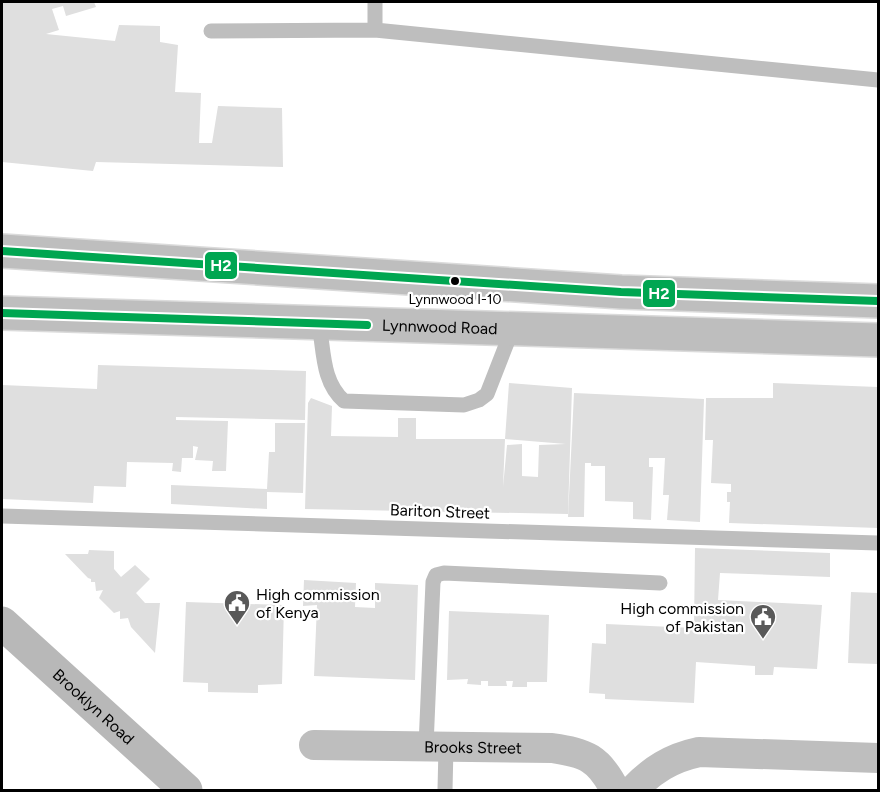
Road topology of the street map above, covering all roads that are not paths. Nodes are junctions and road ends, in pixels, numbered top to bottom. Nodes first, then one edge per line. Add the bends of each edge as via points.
1 (375, 2) edge
2 (375, 30) junction
3 (211, 31) dead end
4 (879, 80) edge
5 (2, 251) edge
6 (879, 301) edge
7 (2, 313) edge
8 (320, 324) junction
9 (512, 330) junction
10 (879, 340) edge
11 (2, 516) edge
12 (879, 543) edge
13 (660, 583) dead end
14 (2, 623) edge
15 (314, 745) dead end
16 (436, 746) junction
17 (879, 758) edge
18 (186, 790) edge
19 (445, 790) edge
20 (615, 790) edge
21 (633, 790) edge

1 - 2 lane
2 - 3 lane
2 - 4 lane
5 - 6 main road via 621,291
7 - 8 main road, Lynnwood Road
8 - 9 main road, Lynnwood Road
8 - 9 lane via 328,379 333,392 344,401 428,404 464,405 487,394
9 - 10 main road, Lynnwood Road
11 - 12 lane, Bariton Street
13 - 16 lane via 436,575
14 - 18 main road, Brooklyn Road
15 - 16 street, Brooks Street
16 - 19 lane
16 - 20 street, Brooks Street via 576,751 598,765
17 - 21 street via 699,752 678,756 662,765

